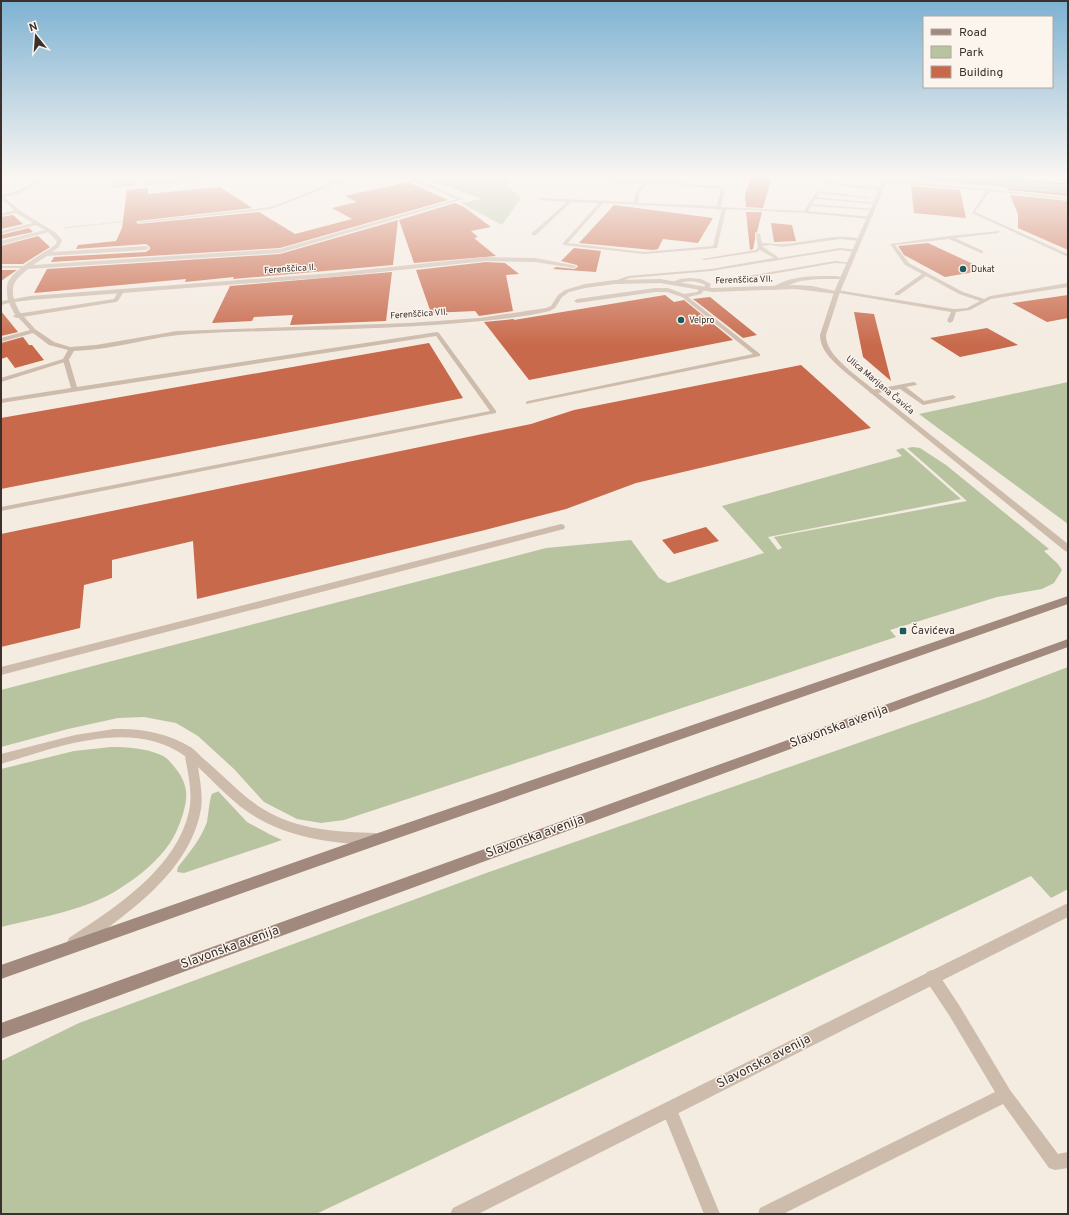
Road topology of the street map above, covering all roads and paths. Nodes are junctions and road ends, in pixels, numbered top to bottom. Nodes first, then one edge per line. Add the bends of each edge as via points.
1 (41, 233) edge
2 (51, 233) edge
3 (344, 233) edge
4 (575, 233) edge
5 (718, 233) edge
6 (863, 233) edge
7 (991, 233) edge
8 (1018, 233) edge
9 (758, 234) dead end
10 (809, 235) dead end
11 (817, 236) dead end
12 (949, 237) junction
13 (840, 238) junction
14 (860, 240) junction
15 (809, 242) junction
16 (1, 243) edge
17 (760, 246) junction
18 (146, 248) dead end
19 (856, 251) junction
20 (981, 252) dead end
21 (47, 254) junction
22 (1068, 256) edge
23 (704, 259) dead end
24 (778, 259) junction
25 (850, 263) junction
26 (574, 266) dead end
27 (1, 267) edge
28 (28, 267) junction
29 (925, 274) junction
30 (844, 278) junction
31 (721, 281) dead end
32 (615, 282) junction
33 (1068, 285) edge
34 (775, 288) junction
35 (704, 289) junction
36 (121, 291) junction
37 (838, 292) junction
38 (897, 294) dead end
39 (684, 296) junction
40 (577, 301) dead end
41 (984, 301) junction
42 (4, 303) edge
43 (954, 311) junction
44 (16, 316) junction
45 (950, 321) dead end
46 (30, 332) junction
47 (1, 340) edge
48 (72, 349) junction
49 (66, 360) junction
50 (1, 380) edge
51 (914, 384) dead end
52 (902, 387) junction
53 (75, 390) junction
54 (872, 392) junction
55 (953, 397) dead end
56 (1, 401) edge
57 (528, 403) dead end
58 (1, 509) edge
59 (561, 527) dead end
60 (1068, 549) edge
61 (1068, 600) edge
62 (1068, 643) edge
63 (1, 671) edge
64 (189, 752) junction
65 (1, 759) edge
66 (378, 839) junction
67 (1068, 910) edge
68 (61, 951) junction
69 (1, 972) edge
70 (932, 977) junction
71 (1, 1031) edge
72 (1005, 1095) junction
73 (670, 1110) junction
74 (1068, 1160) edge
75 (459, 1214) edge
76 (712, 1214) edge
77 (766, 1214) edge

1 - 16 street
2 - 21 street via 60,241
3 - 28 street via 280,251
4 - 5 lane via 565,244 644,253 715,247
6 - 14 street, Ulica Marijana Čavića
7 - 12 lane
8 - 22 lane
9 - 17 lane
10 - 15 lane
11 - 13 lane
12 - 20 lane
12 - 29 lane via 892,244 907,264
13 - 14 lane
13 - 15 lane
14 - 19 street, Ulica Marijana Čavića
15 - 17 lane
17 - 23 lane via 757,251
17 - 24 lane
18 - 21 street
19 - 24 lane via 840,249
19 - 25 street, Ulica Marijana Čavića
21 - 28 street
24 - 32 lane via 711,270 628,277
25 - 30 street, Ulica Marijana Čavića
25 - 31 lane via 835,262
26 - 36 street, Ferenščica II. via 535,260 486,259 333,275
27 - 28 lane
28 - 42 street via 11,281 6,290
29 - 38 lane
29 - 41 lane via 961,293
30 - 34 lane via 826,277 785,282
30 - 37 street, Ulica Marijana Čavića
32 - 35 street, Ferenščica VII. via 673,283
32 - 48 street, Ferenščica VII. via 585,286 567,292 548,310 505,317 404,325 168,333
33 - 41 lane via 1010,294
34 - 35 street, Ferenščica VII. via 725,291
34 - 37 street, Ferenščica VII. via 812,288
35 - 39 lane via 699,294
36 - 42 street, Ferenščica II. via 30,298
36 - 44 lane via 116,300
37 - 43 lane
37 - 54 street, Ulica Marijana Čavića via 823,335 825,346 834,359
39 - 40 lane via 668,290 655,290
39 - 57 lane via 758,355
41 - 43 lane via 968,309
42 - 44 street
43 - 45 lane
44 - 46 street
46 - 47 street
46 - 48 street via 61,347
48 - 49 street
49 - 50 street
49 - 53 lane
51 - 52 lane
52 - 54 lane
52 - 55 lane via 923,403
53 - 56 lane
53 - 58 lane via 437,334 494,412
54 - 60 street, Ulica Marijana Čavića
59 - 63 lane
61 - 66 main road
62 - 71 main road, Slavonska avenija
64 - 65 lane via 174,743 149,735 125,733 62,743
64 - 66 lane via 258,812 284,826 341,838
64 - 68 lane via 195,780 195,810 182,844 142,893 112,918
66 - 68 main road
67 - 70 street, Slavonska avenija
68 - 69 main road
70 - 72 lane
70 - 73 street, Slavonska avenija
72 - 74 lane via 1055,1162
72 - 77 lane
73 - 75 street, Slavonska avenija
73 - 76 lane

